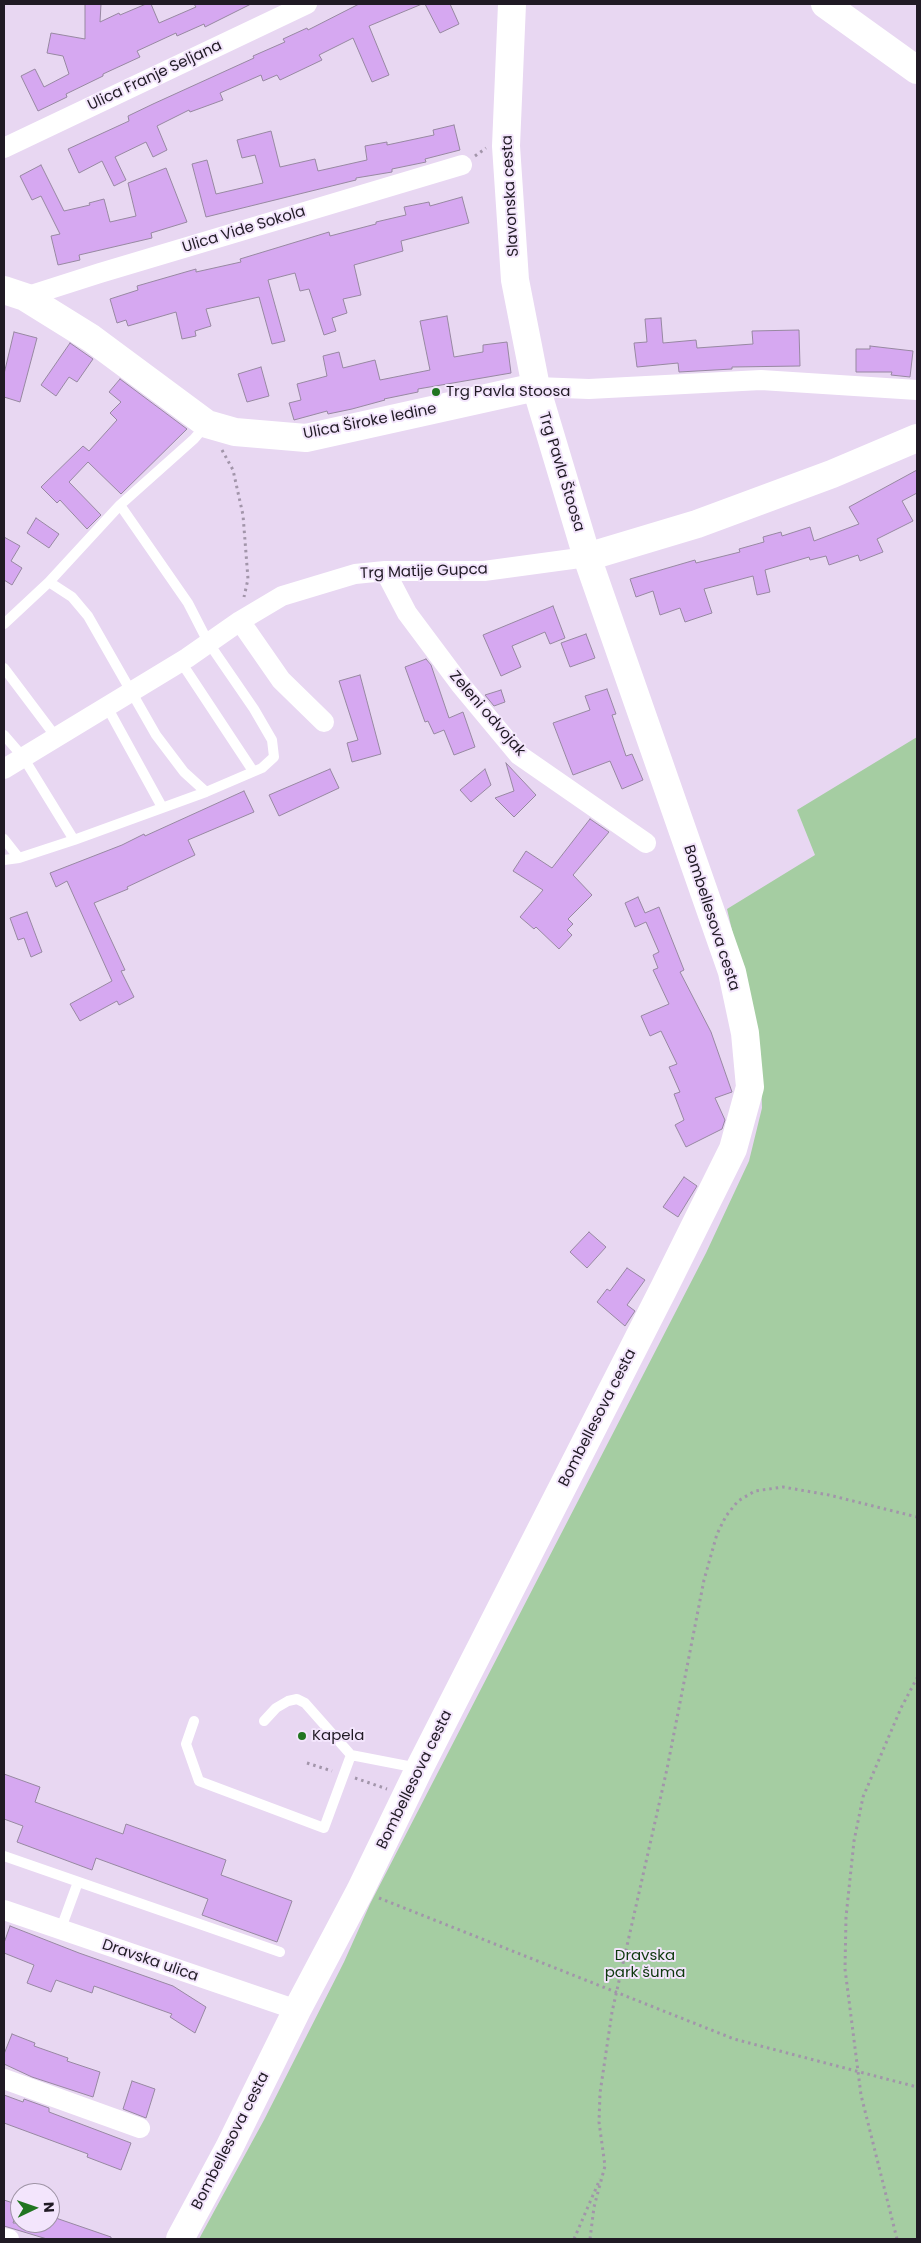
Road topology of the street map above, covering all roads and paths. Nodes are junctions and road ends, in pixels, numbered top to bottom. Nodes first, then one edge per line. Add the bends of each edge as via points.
1 (307, 4) edge
2 (512, 4) edge
3 (825, 4) edge
4 (917, 70) edge
5 (4, 148) edge
6 (462, 165) dead end
7 (15, 294) edge
8 (536, 387) junction
9 (917, 390) edge
10 (207, 424) junction
11 (917, 438) edge
12 (120, 505) junction
13 (587, 557) junction
14 (385, 571) junction
15 (49, 582) junction
16 (240, 621) junction
17 (4, 624) edge
18 (208, 642) junction
19 (181, 662) junction
20 (4, 668) edge
21 (130, 691) junction
22 (106, 705) junction
23 (324, 722) dead end
24 (4, 735) edge
25 (56, 737) junction
26 (23, 757) junction
27 (4, 769) edge
28 (253, 772) junction
29 (206, 792) junction
30 (162, 807) junction
31 (4, 839) edge
32 (74, 840) junction
33 (646, 843) dead end
34 (18, 858) junction
35 (4, 860) edge
36 (917, 1517) edge
37 (917, 1678) edge
38 (194, 1721) dead end
39 (264, 1721) dead end
40 (351, 1755) junction
41 (419, 1769) junction
42 (4, 1856) edge
43 (78, 1882) junction
44 (360, 1891) junction
45 (4, 1910) edge
46 (60, 1931) junction
47 (280, 1952) dead end
48 (297, 2010) junction
49 (4, 2078) edge
50 (917, 2087) edge
51 (140, 2128) dead end
52 (605, 2166) junction
53 (4, 2238) edge
54 (9, 2239) edge
55 (180, 2239) edge
56 (574, 2239) edge
57 (590, 2239) edge
58 (897, 2239) edge

1 - 5 street, Ulica Franje Seljana
2 - 8 street, Slavonska cesta via 506,146 515,280
3 - 4 street
6 - 7 street, Ulica Vide Sokola via 100,273
7 - 10 street, Ulica Široke ledine via 92,338
8 - 9 street, Trg Pavla Štoosa via 588,389 761,380
8 - 10 street, Ulica Široke ledine via 306,438 235,432
8 - 13 street, Trg Pavla Štoosa
10 - 12 lane
10 - 16 path via 232,470 242,507 248,579
11 - 13 street via 832,474 697,524
12 - 15 lane
12 - 18 lane via 188,603
13 - 14 street, Trg Matije Gupca via 484,571
13 - 41 street, Bombellesova cesta via 732,972 745,1033 750,1087 733,1148
14 - 16 street, Trg Matije Gupca via 355,574 282,596
14 - 33 street, Zeleni odvojak via 408,613 460,684 519,755
15 - 17 lane
15 - 21 lane via 72,597 88,616
16 - 18 street, Trg Matije Gupca
16 - 23 street via 281,680
18 - 19 street, Trg Matije Gupca
18 - 28 lane via 272,740 274,757
19 - 21 street, Trg Matije Gupca
19 - 28 lane
20 - 25 lane
21 - 22 street, Trg Matije Gupca
21 - 29 lane via 156,735 184,772
22 - 25 street, Trg Matije Gupca
22 - 30 lane
24 - 26 lane
25 - 26 street, Trg Matije Gupca
26 - 27 street, Trg Matije Gupca
26 - 32 lane
28 - 29 lane
29 - 30 lane
30 - 32 lane
31 - 34 lane
32 - 34 lane
34 - 35 lane
36 - 52 path via 829,1495 783,1488 754,1491 738,1502 717,1534 704,1580 667,1769 612,2012 600,2093 599,2122
37 - 58 path via 863,1797 854,1841 846,1917 845,1969 861,2095
38 - 40 lane via 186,1744 198,1781 324,1828
39 - 40 lane via 276,1708 298,1699
40 - 41 lane
41 - 44 street, Bombellesova cesta
42 - 43 lane
43 - 46 lane
43 - 47 lane
44 - 48 street, Bombellesova cesta
44 - 50 path via 734,2039
45 - 46 street, Dravska ulica
46 - 48 street, Dravska ulica
48 - 55 street, Bombellesova cesta
49 - 51 street
52 - 56 path
52 - 57 path via 594,2207
53 - 54 street

